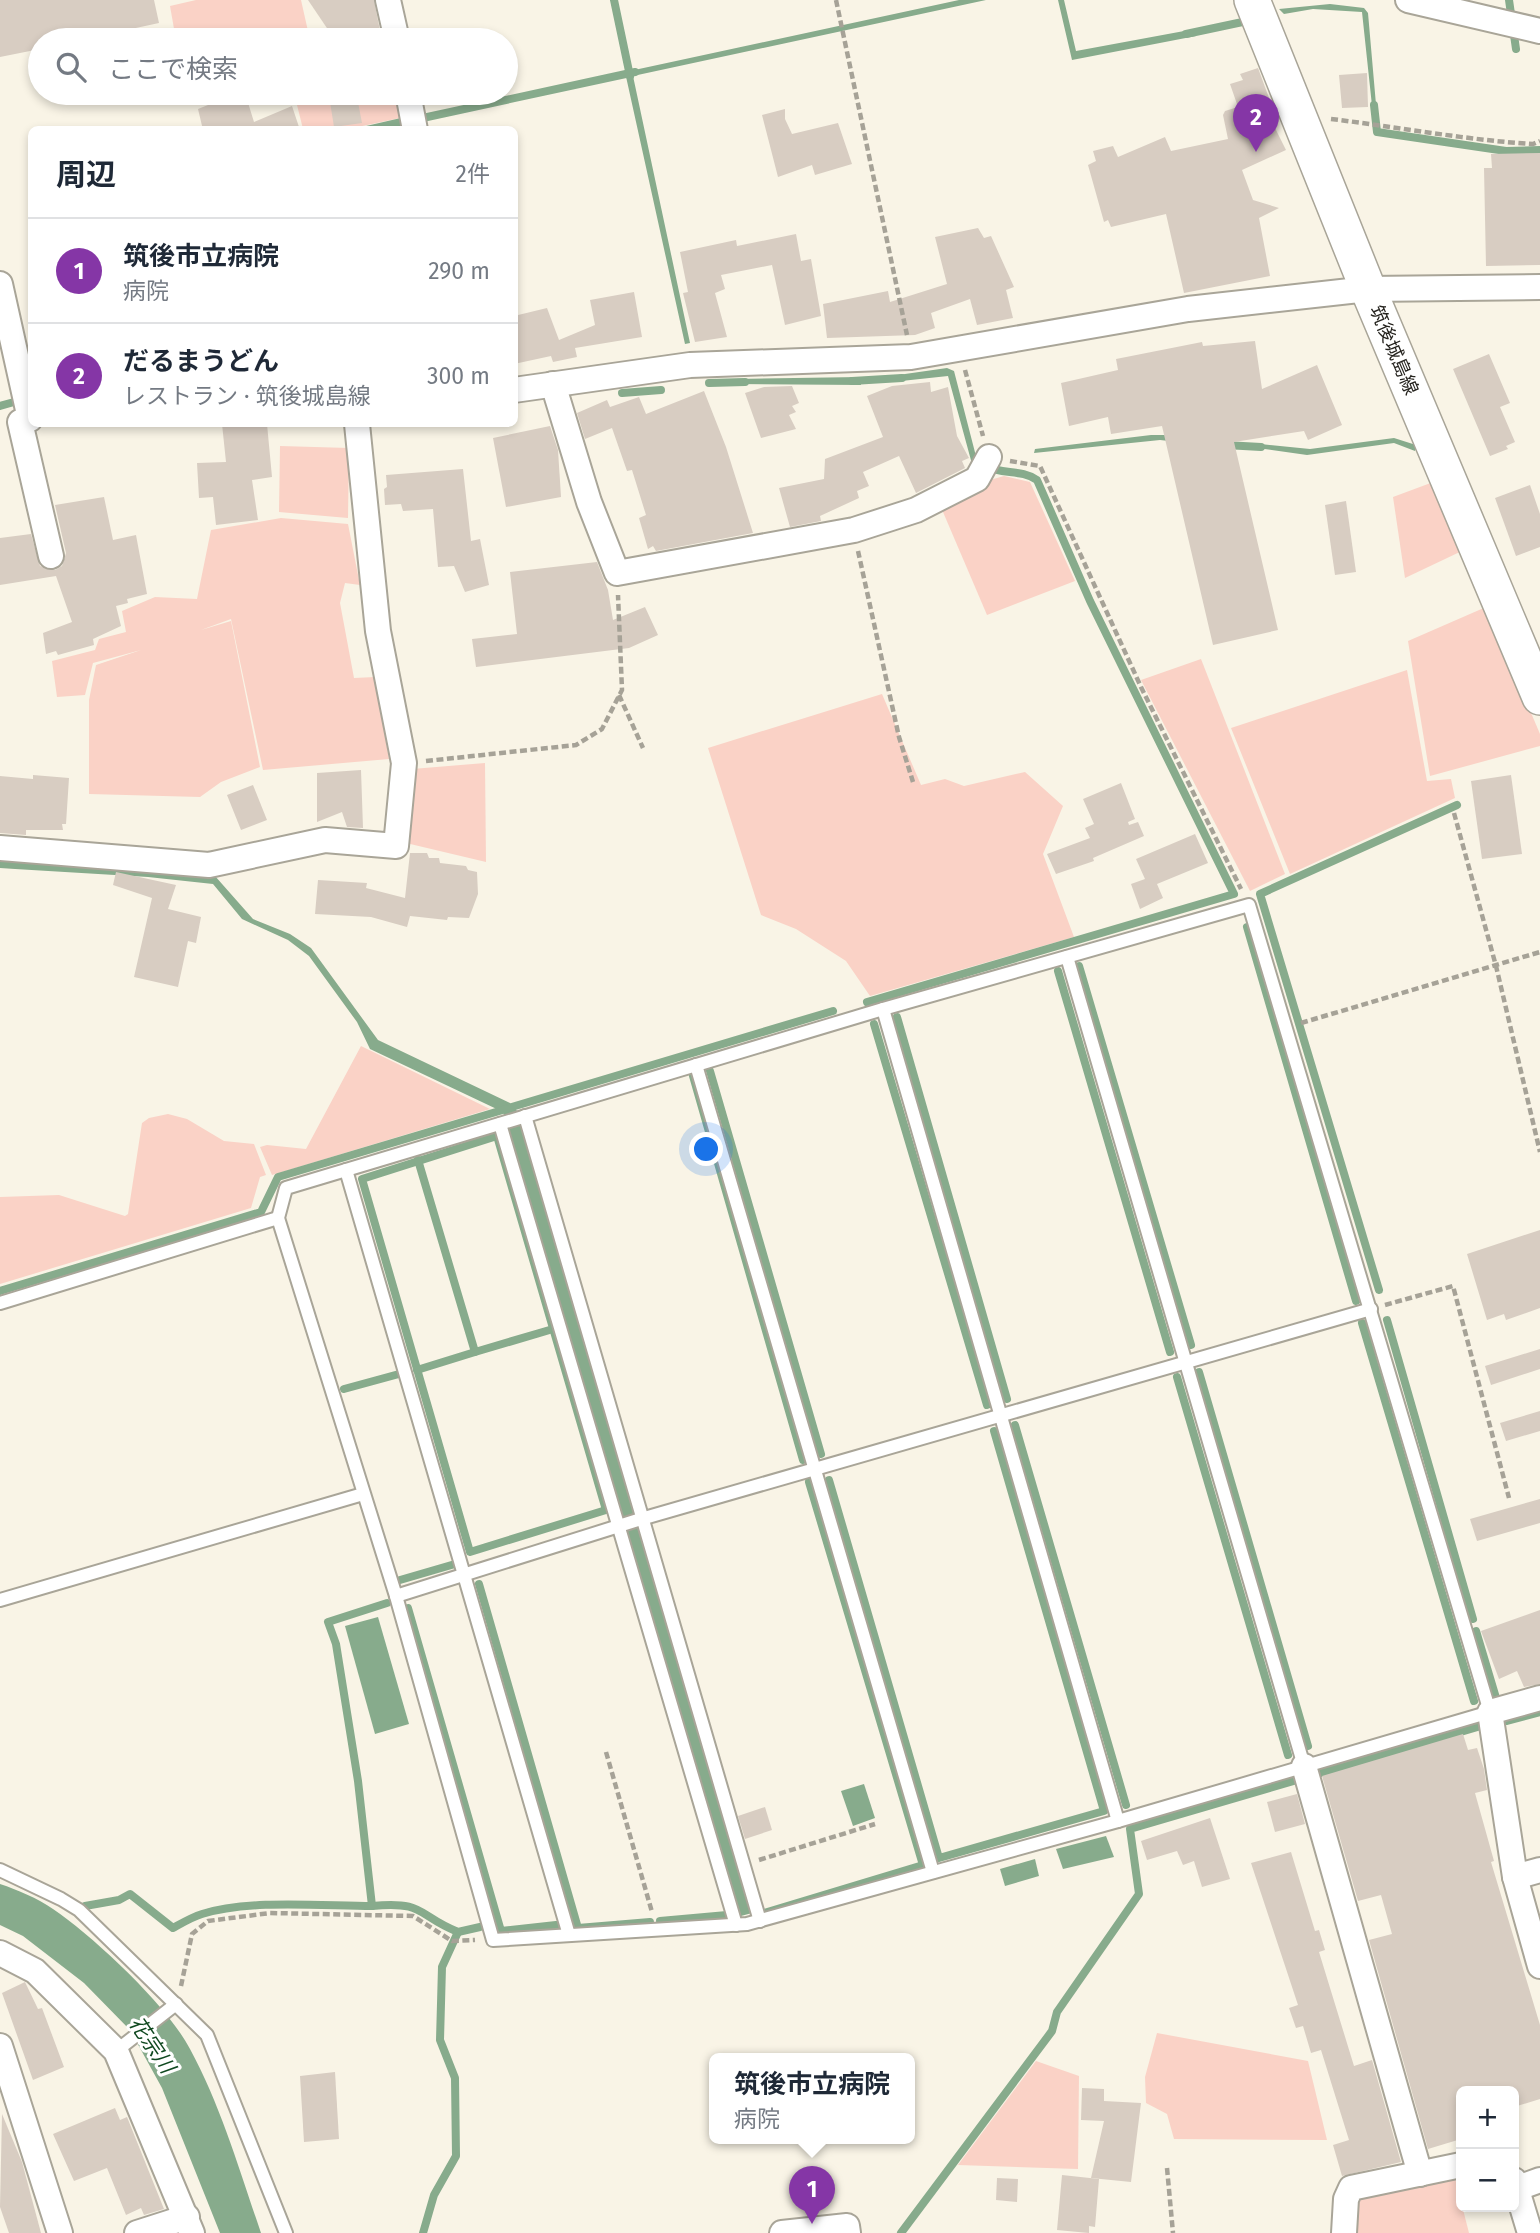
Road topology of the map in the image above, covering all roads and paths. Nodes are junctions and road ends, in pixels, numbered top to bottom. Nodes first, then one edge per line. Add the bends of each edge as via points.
1 (388, 0) edge
2 (836, 0) edge
3 (1252, 0) edge
4 (1408, 0) edge
5 (394, 28) edge
6 (1540, 31) edge
7 (410, 105) edge
8 (1299, 116) junction
9 (414, 126) edge
10 (1540, 141) edge
11 (0, 284) edge
12 (1540, 287) edge
13 (1368, 289) junction
14 (959, 346) junction
15 (911, 356) junction
16 (553, 384) junction
17 (518, 389) edge
18 (20, 422) edge
19 (357, 427) edge
20 (989, 457) junction
21 (854, 530) junction
22 (51, 556) dead end
23 (617, 573) junction
24 (619, 695) junction
25 (1540, 697) edge
26 (643, 748) dead end
27 (404, 763) junction
28 (913, 782) dead end
29 (1454, 813) dead end
30 (0, 848) edge
31 (1250, 905) junction
32 (1540, 952) edge
33 (1067, 957) junction
34 (1496, 966) junction
35 (883, 1009) junction
36 (1287, 1027) junction
37 (696, 1065) junction
38 (524, 1116) junction
39 (500, 1124) junction
40 (1540, 1152) edge
41 (346, 1170) junction
42 (278, 1218) junction
43 (0, 1303) edge
44 (1371, 1309) junction
45 (1185, 1364) junction
46 (1002, 1415) junction
47 (816, 1470) junction
48 (363, 1494) junction
49 (1509, 1498) dead end
50 (641, 1519) junction
51 (620, 1526) junction
52 (466, 1575) junction
53 (396, 1596) junction
54 (0, 1600) edge
55 (1540, 1698) edge
56 (1490, 1712) junction
57 (606, 1752) dead end
58 (1304, 1766) junction
59 (1118, 1821) junction
60 (875, 1824) dead end
61 (744, 1864) junction
62 (0, 1870) edge
63 (1540, 1870) edge
64 (933, 1872) junction
65 (1515, 1877) junction
66 (760, 1920) junction
67 (736, 1925) junction
68 (658, 1929) junction
69 (569, 1935) junction
70 (493, 1940) junction
71 (0, 1953) edge
72 (1540, 1966) edge
73 (173, 2007) junction
74 (122, 2045) junction
75 (0, 2046) edge
76 (1456, 2166) edge
77 (1167, 2168) dead end
78 (1420, 2174) junction
79 (1524, 2183) edge
80 (190, 2225) edge
81 (60, 2233) edge
82 (137, 2233) edge
83 (286, 2233) edge
84 (782, 2233) edge
85 (848, 2233) edge
86 (1173, 2233) edge
87 (1343, 2233) edge
88 (1530, 2233) edge

1 - 5 street
2 - 15 path
3 - 8 main road, 筑後城島線
4 - 6 street
7 - 9 street
8 - 10 path via 1421,129 1471,141
8 - 13 main road, 筑後城島線
11 - 18 street
12 - 13 street
13 - 14 street via 1188,309
13 - 25 main road, 筑後城島線
14 - 15 street
14 - 20 path
15 - 16 street via 690,365
16 - 17 street
16 - 23 street via 589,502
18 - 22 street
19 - 27 street via 378,631
20 - 21 street via 977,479 916,510
20 - 31 path via 1040,466 1140,687
21 - 23 street
21 - 28 path
23 - 24 path
24 - 26 path
24 - 27 path via 602,729 576,744
27 - 30 street via 396,846 325,840 209,865
29 - 34 path
31 - 33 lane
31 - 36 lane
32 - 34 path
33 - 35 lane
33 - 45 lane
34 - 36 path
34 - 40 path
35 - 37 lane
35 - 46 lane
36 - 44 lane
37 - 38 lane
37 - 47 lane
38 - 39 lane
38 - 50 lane
39 - 41 lane
39 - 51 lane
41 - 42 lane via 286,1188
41 - 52 lane
42 - 43 lane
42 - 48 lane
44 - 45 lane
44 - 49 path via 1453,1286
44 - 56 lane
45 - 46 lane
45 - 58 lane
46 - 47 lane
46 - 59 lane
47 - 50 lane
47 - 64 lane
48 - 53 lane
48 - 54 lane
50 - 51 lane
50 - 61 lane
51 - 52 lane
51 - 67 lane
52 - 53 lane
52 - 69 lane
53 - 70 lane
55 - 56 street
56 - 58 lane
56 - 65 street
57 - 68 path
58 - 59 lane
58 - 78 street
59 - 64 lane
60 - 61 path
61 - 66 lane
62 - 73 lane via 79,1910
63 - 65 street
64 - 66 lane
65 - 72 street
66 - 67 lane
67 - 68 lane
68 - 69 lane
69 - 70 lane
70 - 73 path via 452,1941 413,1916 270,1913 208,1922 192,1934
71 - 74 street via 35,1970
73 - 74 lane
73 - 83 lane via 207,2035
74 - 80 street
75 - 81 street
76 - 78 street
77 - 86 path
78 - 87 street via 1351,2189
79 - 88 street
80 - 82 street
84 - 85 street via 847,2226

